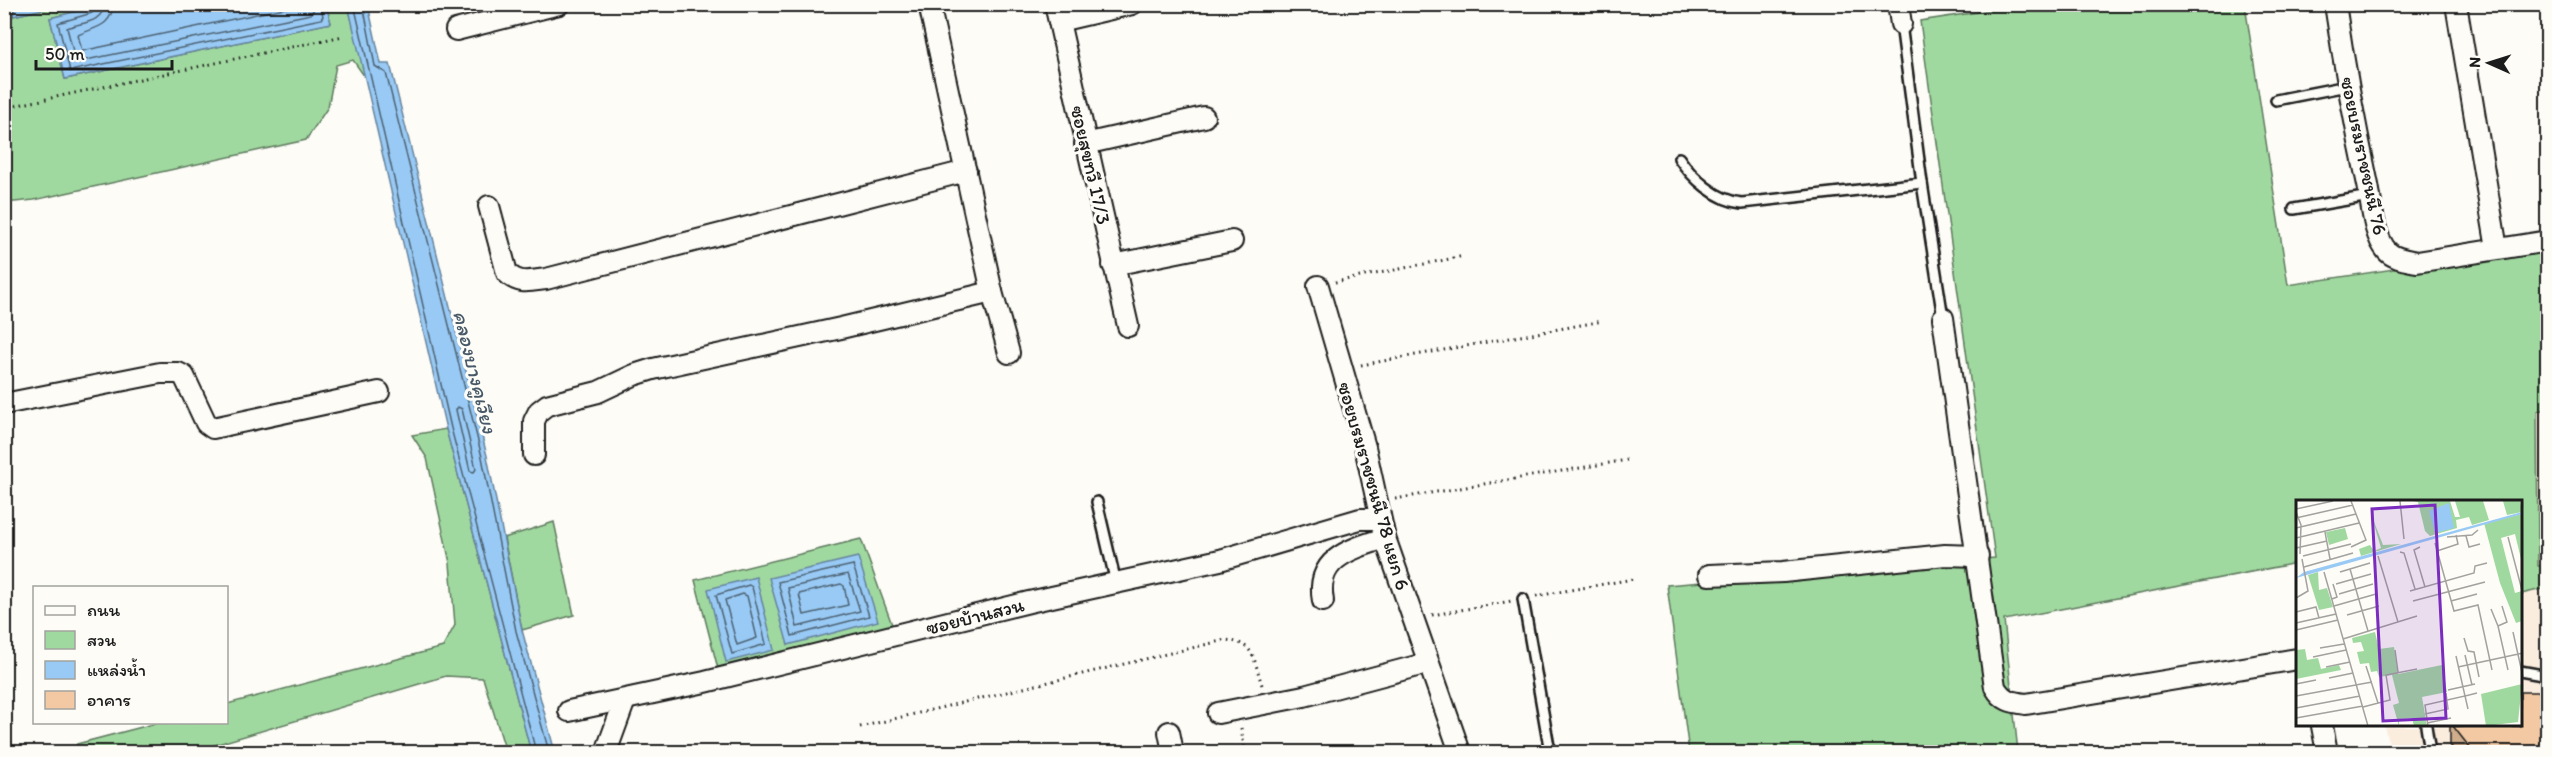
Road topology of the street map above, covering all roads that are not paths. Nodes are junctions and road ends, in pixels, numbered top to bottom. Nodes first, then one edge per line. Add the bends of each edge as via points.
1 (929, 4) edge
2 (1132, 4) edge
3 (1898, 4) edge
4 (2335, 4) edge
5 (2456, 4) edge
6 (549, 6) edge
7 (1057, 13) edge
8 (1901, 24) joint
9 (456, 30) dead end
10 (2347, 87) junction
11 (2277, 100) dead end
12 (1204, 117) dead end
13 (1086, 144) junction
14 (1679, 158) dead end
15 (966, 171) junction
16 (1922, 183) junction
17 (2370, 196) junction
18 (489, 206) dead end
19 (2294, 209) dead end
20 (1232, 241) dead end
21 (2547, 241) edge
22 (2497, 249) junction
23 (1113, 265) junction
24 (1318, 286) road end
25 (992, 292) junction
26 (1943, 318) joint
27 (1128, 326) dead end
28 (1009, 353) dead end
29 (379, 392) dead end
30 (4, 404) edge
31 (534, 455) dead end
32 (1097, 502) dead end
33 (1380, 520) junction
34 (1977, 556) junction
35 (1709, 575) dead end
36 (1116, 583) junction
37 (1523, 599) dead end
38 (1323, 601) dead end
39 (2296, 659) edge
40 (1428, 663) junction
41 (2522, 671) edge
42 (2547, 676) edge
43 (625, 700) junction
44 (569, 711) dead end
45 (1228, 711) road end
46 (2322, 727) edge
47 (2426, 727) edge
48 (1169, 732) dead end
49 (606, 753) edge
50 (1173, 753) edge
51 (1460, 753) edge
52 (1550, 753) edge
53 (2327, 753) edge
54 (2430, 753) edge

1 - 15 street
2 - 7 street
3 - 8 street
4 - 10 street, ซอยบรมราชชนนี 76
5 - 22 street
6 - 9 street
7 - 13 street, ซอยสุขทวี 17/3
8 - 16 lane
10 - 11 lane
10 - 17 street, ซอยบรมราชชนนี 76
12 - 13 street
13 - 23 street, ซอยสุขทวี 17/3
14 - 16 lane via 1686,169 1729,202
15 - 18 street via 525,282 507,273
15 - 25 street
16 - 26 lane
17 - 19 lane
17 - 22 street, ซอยบรมราชชนนี 76 via 2378,234 2387,252 2398,258 2417,262
20 - 23 street
21 - 22 street, ซอยบรมราชชนนี 76
23 - 27 street, ซอยสุขทวี 17/3
24 - 33 street, ซอยบรมราชชนนี 78 แยก 6 via 1365,447
25 - 28 street
25 - 31 street via 653,369 598,392 547,405 538,411 534,421
26 - 34 street
29 - 30 street via 213,428 206,423 184,376 178,372
32 - 36 lane
33 - 36 street, ซอยบ้านสวน via 1360,519 1220,560
33 - 38 street via 1325,570 1320,585
33 - 40 street, ซอยบรมราชชนนี 78 แยก 6
34 - 35 street via 1945,555 1783,572
34 - 39 street via 1995,687 2001,698 2011,702 2026,704
36 - 43 street, ซอยบ้านสวน
37 - 52 lane
40 - 45 street via 1304,696
40 - 51 street, ซอยบรมราชชนนี 78 แยก 6
41 - 42 lane
43 - 44 street, ซอยบ้านสวน
43 - 49 street
46 - 53 street
47 - 54 lane
48 - 50 street

